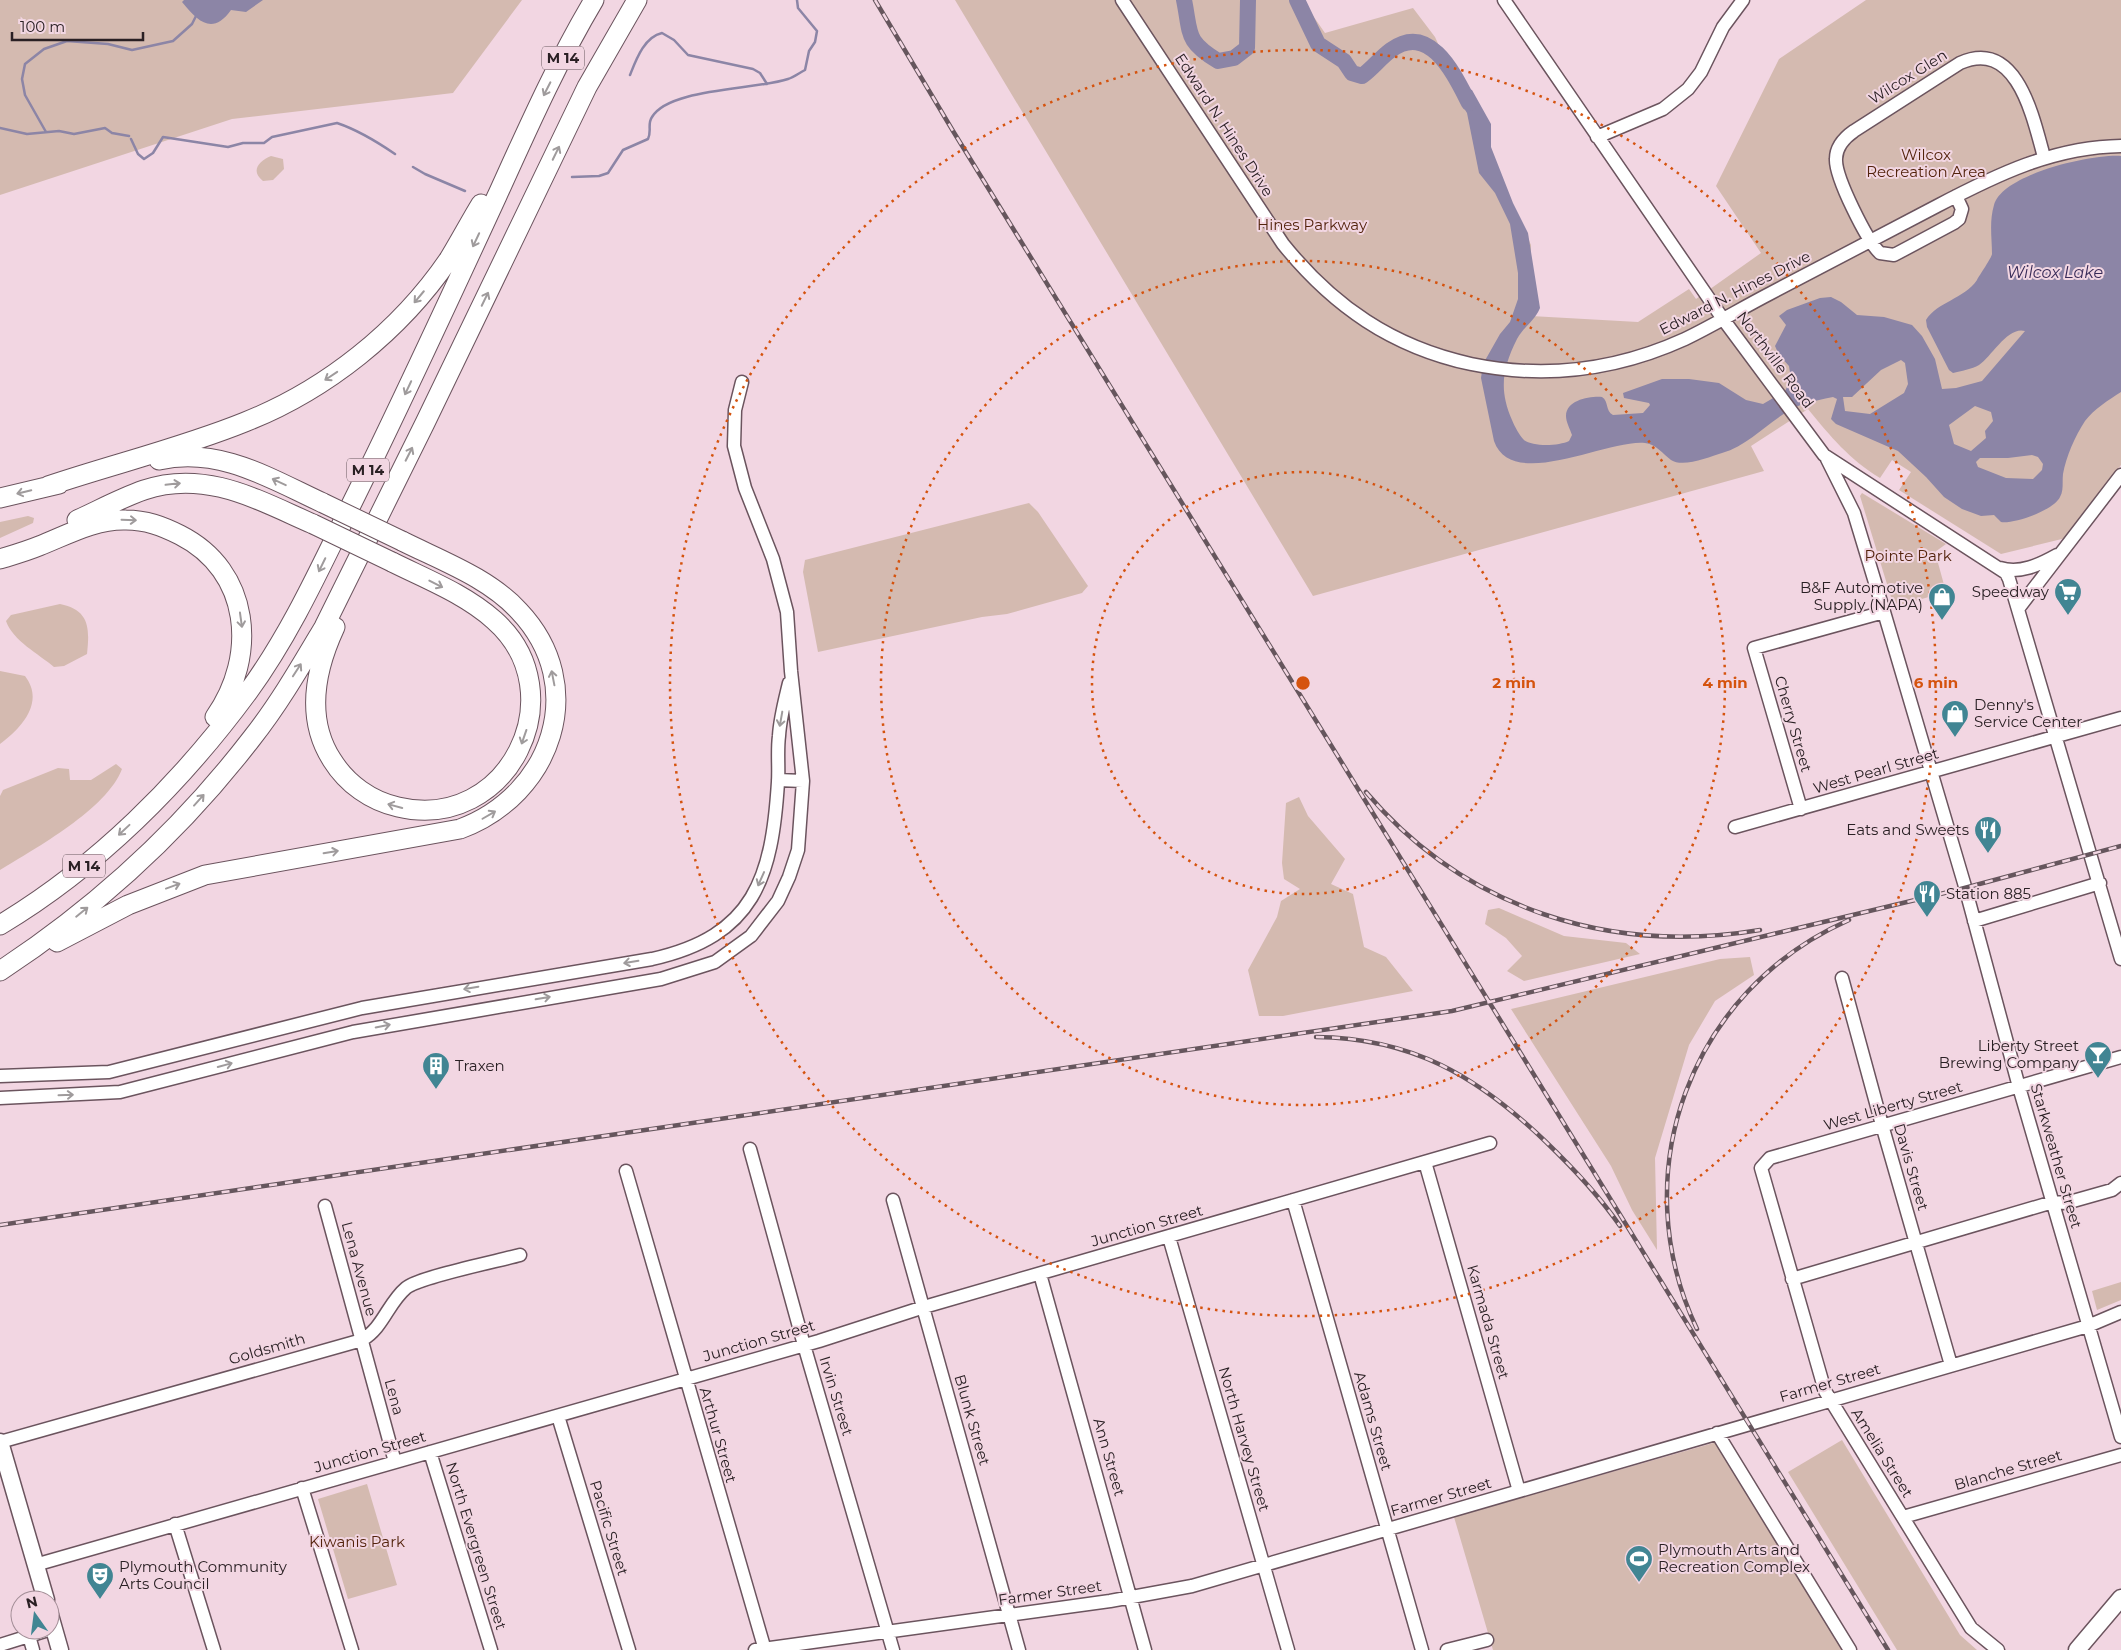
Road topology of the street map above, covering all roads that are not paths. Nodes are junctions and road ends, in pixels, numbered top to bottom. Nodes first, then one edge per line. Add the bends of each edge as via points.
1 (594, 0) edge
2 (637, 0) edge
3 (1122, 0) edge
4 (1504, 0) edge
5 (1743, 0) edge
6 (533, 117) junction
7 (1597, 137) junction
8 (2121, 146) edge
9 (2044, 157) junction
10 (1956, 196) junction
11 (1870, 241) junction
12 (1723, 319) junction
13 (742, 382) dead end
14 (1824, 456) junction
15 (2120, 481) edge
16 (48, 486) junction
17 (387, 497) junction
18 (0, 498) edge
19 (2061, 553) junction
20 (0, 559) edge
21 (2000, 568) junction
22 (2018, 609) junction
23 (1884, 612) junction
24 (791, 671) junction
25 (2121, 718) edge
26 (2055, 736) junction
27 (1931, 772) junction
28 (778, 780) junction
29 (803, 781) junction
30 (159, 796) junction
31 (1801, 809) junction
32 (1735, 827) dead end
33 (2100, 883) junction
34 (1974, 921) junction
35 (0, 926) edge
36 (686, 949) junction
37 (2121, 959) edge
38 (694, 970) junction
39 (0, 972) edge
40 (1842, 978) dead end
41 (497, 984) junction
42 (500, 1005) junction
43 (348, 1011) junction
44 (353, 1032) junction
45 (194, 1051) junction
46 (2121, 1057) edge
47 (199, 1072) junction
48 (41, 1074) junction
49 (0, 1076) edge
50 (2019, 1087) junction
51 (42, 1096) junction
52 (0, 1098) edge
53 (1882, 1126) junction
54 (1490, 1143) dead end
55 (750, 1149) dead end
56 (1425, 1162) junction
57 (1762, 1164) joint
58 (626, 1171) dead end
59 (2121, 1183) edge
60 (893, 1200) dead end
61 (1293, 1200) junction
62 (2053, 1202) junction
63 (325, 1206) dead end
64 (1169, 1236) junction
65 (1916, 1243) junction
66 (520, 1255) dead end
67 (1040, 1274) junction
68 (1792, 1279) junction
69 (924, 1307) junction
70 (2121, 1312) edge
71 (2088, 1326) junction
72 (362, 1340) junction
73 (804, 1345) junction
74 (1951, 1365) junction
75 (685, 1380) junction
76 (1830, 1400) junction
77 (558, 1416) junction
78 (1717, 1433) junction
79 (2121, 1437) edge
80 (0, 1442) edge
81 (430, 1452) junction
82 (2121, 1454) edge
83 (395, 1462) junction
84 (302, 1488) junction
85 (1519, 1491) junction
86 (1903, 1517) junction
87 (176, 1524) junction
88 (1387, 1529) junction
89 (35, 1564) junction
90 (1264, 1565) junction
91 (43, 1590) edge
92 (1131, 1598) junction
93 (2121, 1598) edge
94 (1010, 1615) junction
95 (889, 1632) junction
96 (16, 1640) edge
97 (1487, 1640) dead end
98 (0, 1645) edge
99 (214, 1650) edge
100 (352, 1650) edge
101 (491, 1650) edge
102 (629, 1650) edge
103 (761, 1650) edge
104 (893, 1650) edge
105 (1019, 1650) edge
106 (1145, 1650) edge
107 (1288, 1650) edge
108 (1422, 1650) edge
109 (1447, 1650) edge
110 (1850, 1650) edge
111 (1998, 1650) edge
112 (2077, 1650) edge

1 -> 6 highway, M 14
17 -> 2 highway, M 14 via 587,87
3 - 12 street, Edward N. Hines Drive via 1283,244 1311,277 1353,314 1383,331 1426,351 1480,366 1554,372 1613,364 1663,348
4 - 7 street, Northville Road
5 - 7 street via 1723,27 1701,72 1688,89 1663,109
6 -> 16 highway via 440,271 394,324 338,371 310,390 246,422
6 -> 30 highway, M 14 via 404,397 301,606 248,691 206,746
7 - 12 street, Northville Road
8 - 9 street, Edward N. Hines Drive
9 - 10 street, Edward N. Hines Drive
9 - 11 street, Wilcox Glen via 2033,121 2010,71 1998,61 1979,56 1960,63 1854,131 1841,143 1836,158 1838,173
10 - 11 street, Edward N. Hines Drive
10 - 11 street via 1962,209 1959,219 1918,242 1890,255 1880,253
11 - 12 street, Edward N. Hines Drive
12 - 14 street, Northville Road
13 - 24 street via 735,410 734,446 745,488 783,590 790,632
14 - 21 street, Northville Road
14 - 23 street, Starkweather Street via 1854,513
15 - 19 street
16 -> 18 highway
39 -> 16 highway, bridge via 128,904 176,885 235,868 460,828 491,814 519,792 534,773 544,754 554,716 553,678 542,644 519,610 497,592 470,575 249,468 230,461 198,457 164,458
20 -> 17 highway, bridge via 129,496 178,483 212,484 243,492 313,524 392,562 474,604 495,620 515,646 528,679 531,702 528,726 521,748 509,768 484,792 463,803 440,809 400,808 362,792 337,768 316,724 315,697 322,660 364,566
39 -> 17 highway, M 14 via 76,917 145,858 253,737 324,627
19 - 21 street via 2020,570
19 - 22 street
20 -> 30 highway via 86,526 113,520 136,520 159,525 185,538 205,552 222,571 235,595 241,618 242,646 238,672 221,709
21 - 22 street, Northville Road via 2009,579
22 - 26 street, Northville Road
23 - 27 street, Starkweather Street
23 - 31 street, Cherry Street via 1754,648
24 -> 28 street via 778,736
24 - 29 street
25 - 26 street, West Pearl Street
26 - 27 street, West Pearl Street
26 - 33 street, Northville Road
27 - 31 street, West Pearl Street
27 - 34 street, Starkweather Street
28 - 29 street
28 -> 36 street via 773,842 756,889 744,908 726,926
29 - 38 street via 798,850 778,901 751,936 715,962
30 -> 35 highway, M 14 via 109,845
31 - 32 street, West Pearl Street
33 - 34 street
33 - 37 street, Northville Road
34 - 50 street, Starkweather Street
36 - 38 street
36 -> 41 street via 652,959
42 -> 38 street via 661,979
40 - 53 street, Davis Street
41 - 42 street
41 -> 43 street
44 -> 42 street
43 - 44 street
43 - 45 street
47 -> 44 street
45 - 47 street
45 - 48 street via 109,1072
46 - 50 street, West Liberty Street
51 -> 47 street via 120,1092
48 - 49 street
48 - 51 street
50 - 53 street, West Liberty Street
50 - 62 street, Starkweather Street
51 - 52 street
53 - 57 street, West Liberty Street via 1770,1158
53 - 65 street, Davis Street
54 - 56 street, Junction Street
55 - 73 street, Irvin Street
56 - 61 street, Junction Street
56 - 85 street, Karmada Street
57 - 68 street, Amelia Street via 1761,1172
58 - 75 street, Arthur Street
59 - 62 street via 2112,1190 2066,1203
60 - 69 street, Blunk Street
61 - 64 street, Junction Street
61 - 88 street, Adams Street
62 - 65 street
62 - 71 street, Starkweather Street
63 - 72 street, Lena Avenue
64 - 67 street, Junction Street
64 - 90 street, North Harvey Street
65 - 68 street
65 - 74 street, Davis Street
66 - 72 street via 409,1285 370,1335
67 - 69 street, Junction Street
67 - 92 street, Ann Street
68 - 76 street, Amelia Street
69 - 73 street, Junction Street
69 - 94 street, Blunk Street
70 - 71 street, Farmer Street
71 - 74 street, Farmer Street
71 - 79 street, Starkweather Street
72 - 80 street, Goldsmith
72 - 83 street, Lena
73 - 75 street, Junction Street
73 - 95 street, Irvin Street
74 - 76 street, Farmer Street
75 - 77 street, Junction Street
75 - 103 street, Arthur Street
76 - 78 street, Farmer Street
76 - 86 street, Amelia Street
77 - 81 street, Junction Street
77 - 102 street, Pacific Street
78 - 85 street, Farmer Street
78 - 110 street
80 - 89 main road
81 - 83 street, Junction Street
81 - 101 street, North Evergreen Street
82 - 86 street, Blanche Street
83 - 84 street, Junction Street
84 - 87 street, Junction Street
84 - 100 street
85 - 88 street, Farmer Street
86 - 111 street, Amelia Street via 1971,1628
87 - 89 street, Junction Street
87 - 99 street
88 - 90 street, Farmer Street
88 - 108 street, Adams Street
89 - 91 main road
90 - 92 street, Farmer Street
90 - 107 street, North Harvey Street
92 - 94 street, Farmer Street
92 - 106 street, Ann Street
93 - 112 main road
94 - 95 street, Farmer Street
94 - 105 street, Blunk Street
95 - 103 street, Farmer Street
95 - 104 street, Irvin Street
96 - 98 street
97 - 109 street

